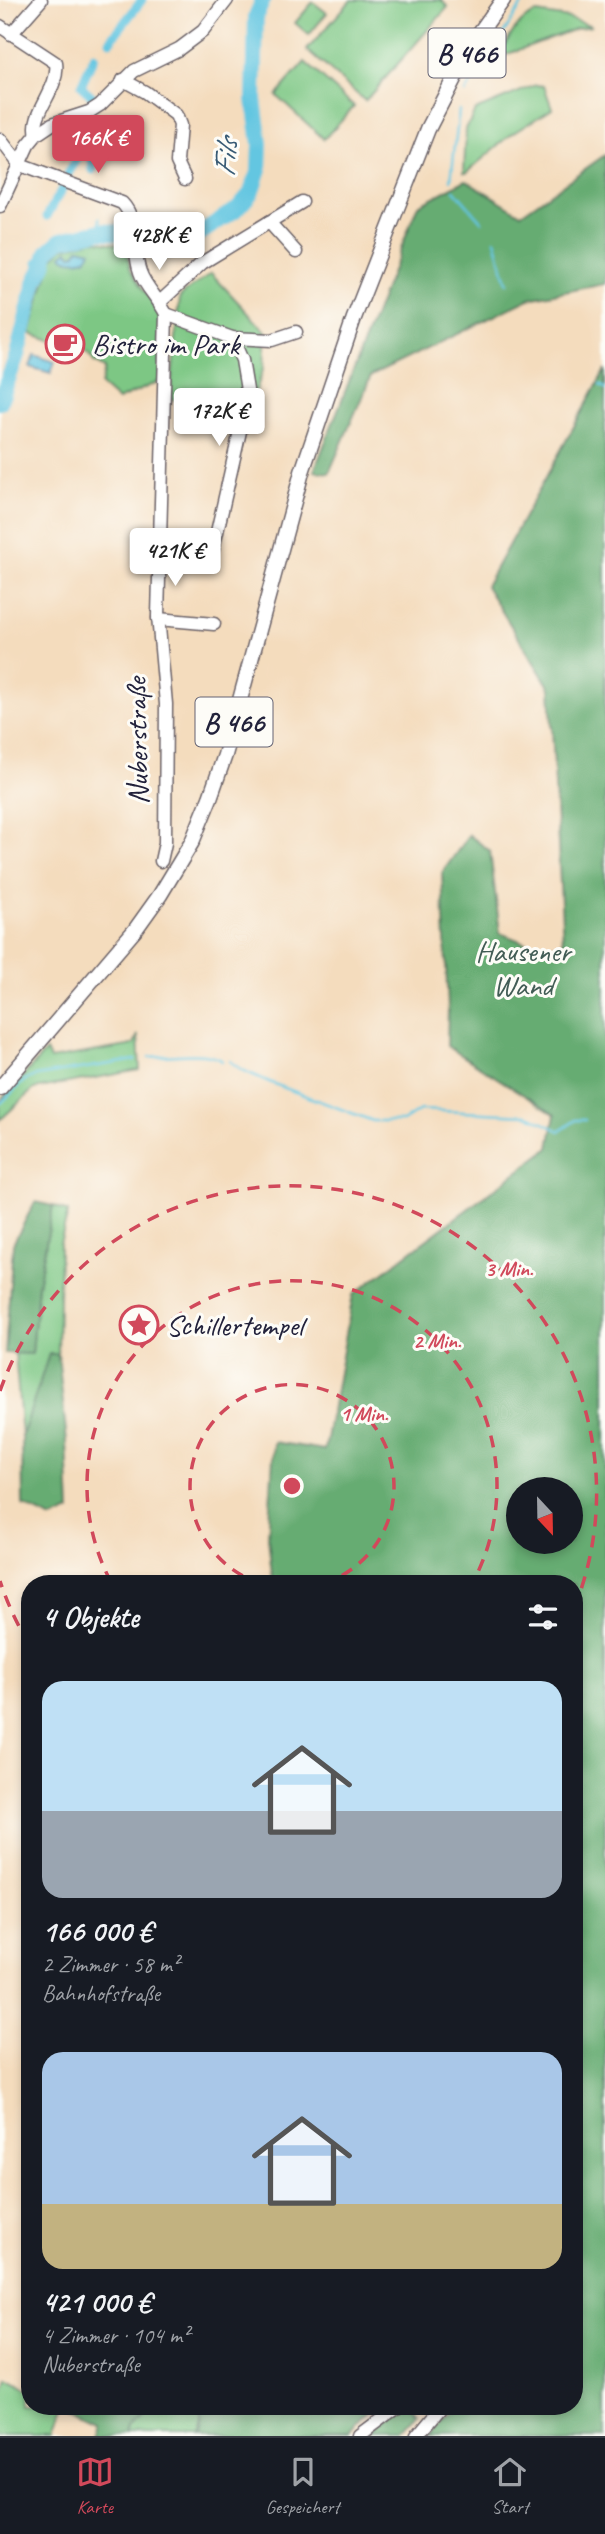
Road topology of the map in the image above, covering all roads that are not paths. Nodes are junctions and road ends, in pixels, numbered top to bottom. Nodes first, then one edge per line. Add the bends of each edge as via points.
1 (41, 0) edge
2 (227, 0) edge
3 (503, 0) edge
4 (5, 30) edge
5 (122, 80) junction
6 (37, 134) junction
7 (0, 139) edge
8 (20, 165) junction
9 (186, 178) dead end
10 (302, 202) dead end
11 (0, 204) edge
12 (269, 222) junction
13 (296, 252) dead end
14 (160, 302) junction
15 (166, 314) junction
16 (296, 332) dead end
17 (232, 338) junction
18 (212, 554) dead end
19 (158, 619) junction
20 (214, 624) dead end
21 (161, 861) dead end
22 (0, 1088) edge
23 (388, 2415) edge
24 (434, 2415) edge
25 (360, 2436) edge
26 (416, 2436) edge

1 - 4 street
2 - 5 street via 203,31
3 - 22 main road, B 466 via 473,42 428,129 354,318 302,472 225,755 192,842 135,930
4 - 6 street via 56,63 56,80 35,123
5 - 6 street via 89,112
5 - 9 street via 176,115 180,125 177,162
6 - 8 street
7 - 8 street
8 - 11 street
8 - 14 street via 122,203 130,212 140,272
10 - 12 street
12 - 13 street
12 - 14 street via 202,263
14 - 15 street
15 - 17 street
15 - 19 street, Nuberstraße
16 - 17 street via 272,340
17 - 18 street via 242,360 248,396
19 - 20 street
19 - 21 street, Nuberstraße via 166,704
23 - 25 street
24 - 26 street

